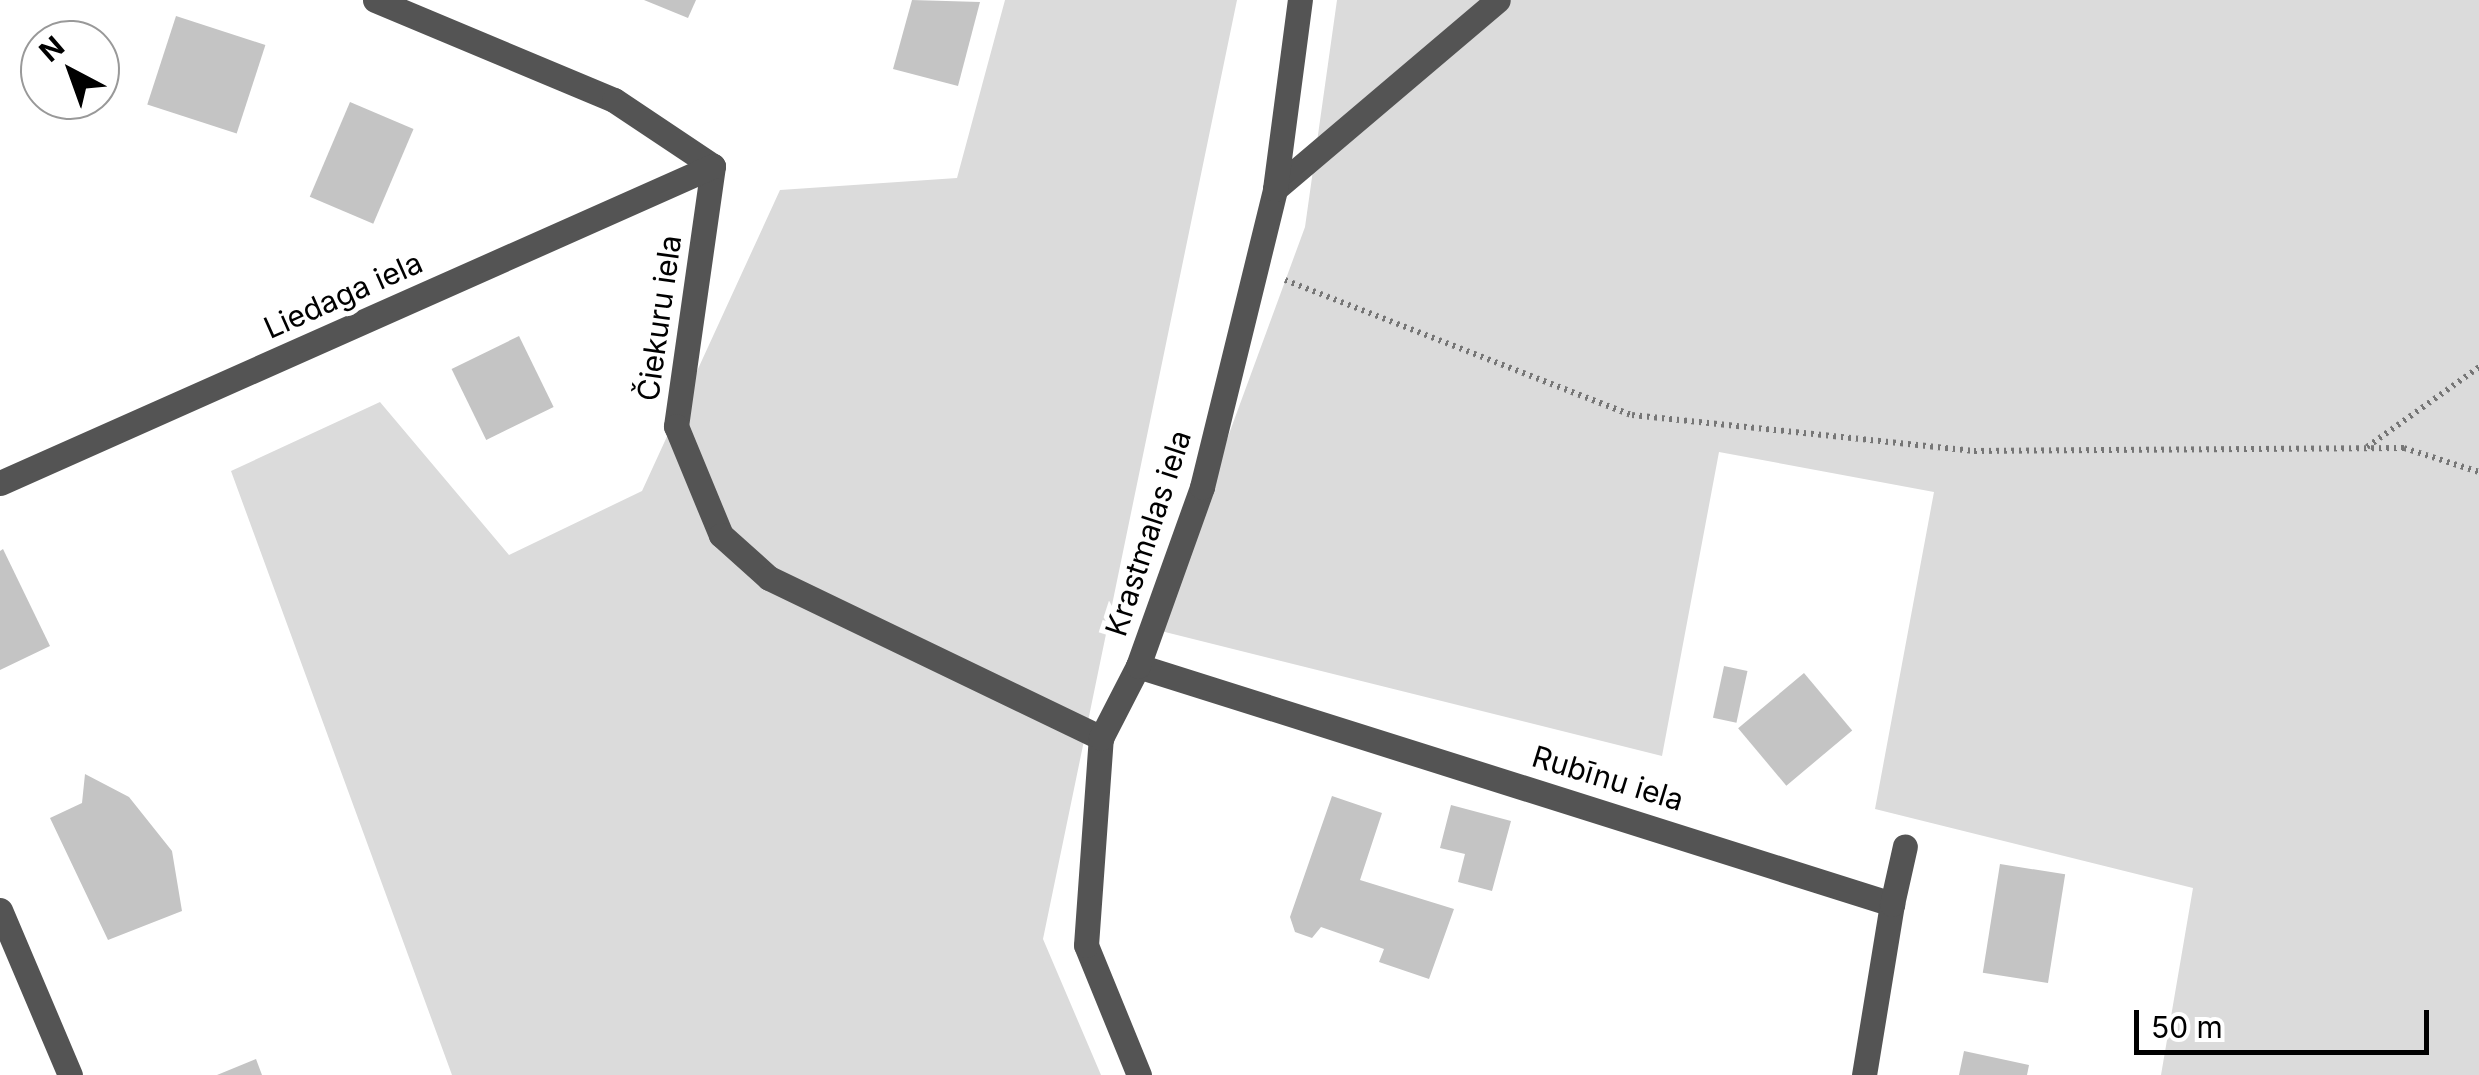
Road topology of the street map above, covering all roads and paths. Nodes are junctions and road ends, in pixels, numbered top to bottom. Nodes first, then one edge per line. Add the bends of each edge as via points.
1 (375, 0) edge
2 (1300, 0) edge
3 (1498, 0) edge
4 (713, 166) junction
5 (1274, 190) junction
6 (1256, 268) junction
7 (2479, 367) edge
8 (2366, 448) junction
9 (2479, 472) edge
10 (0, 482) edge
11 (1138, 666) junction
12 (1101, 738) junction
13 (1905, 846) dead end
14 (1892, 904) junction
15 (0, 910) edge
16 (70, 1075) edge
17 (1139, 1075) edge
18 (1864, 1075) edge

1 - 4 street via 614,100
2 - 5 street, Krastmalas iela
3 - 5 street
4 - 10 street, Liedaga iela
4 - 12 street, Čiekuru iela via 676,426 721,535 768,578
5 - 6 street, Krastmalas iela
6 - 8 path via 1632,415 1974,451
6 - 11 street, Krastmalas iela via 1202,487
7 - 8 path
8 - 9 path via 2404,448
11 - 12 street, Krastmalas iela
11 - 14 street, Rubīnu iela
12 - 17 street, Krastmalas iela via 1086,945
13 - 14 street
14 - 18 street
15 - 16 street

